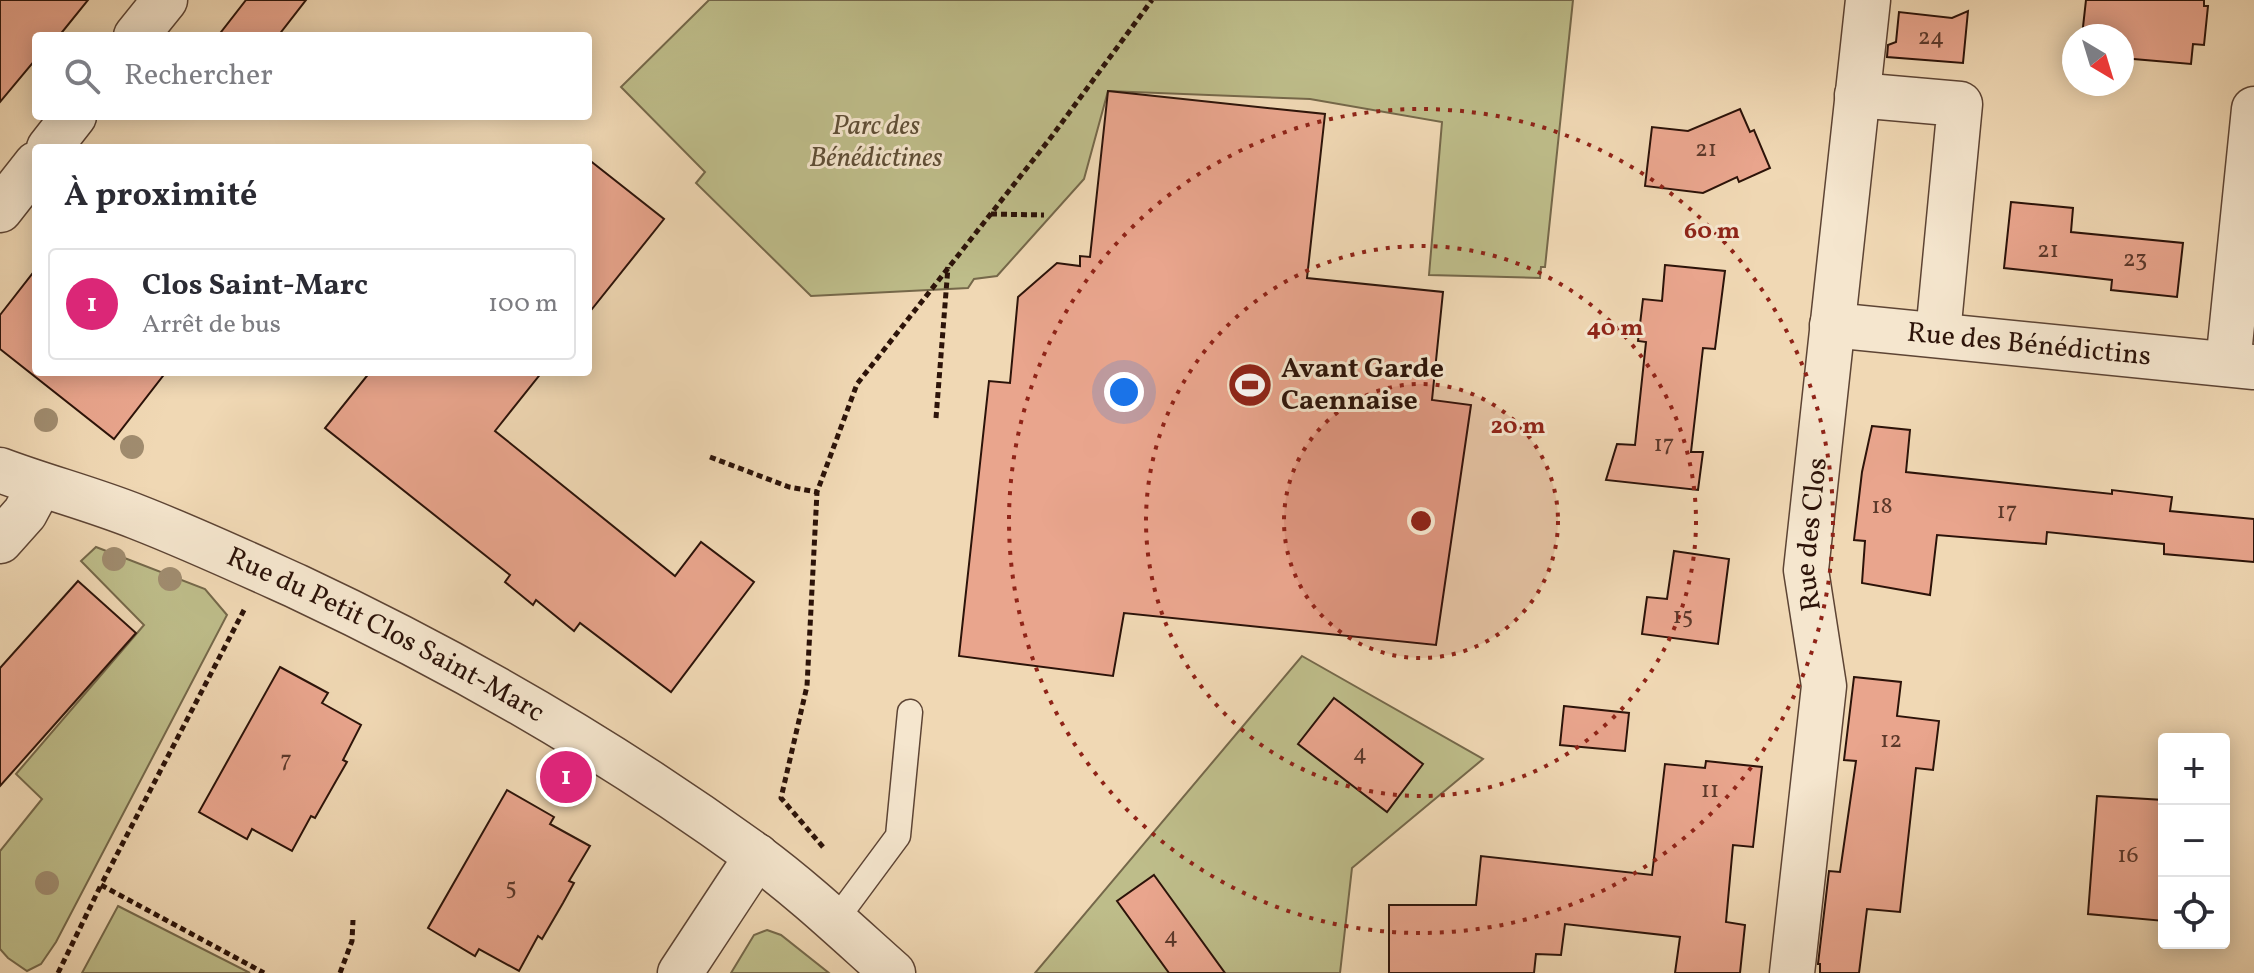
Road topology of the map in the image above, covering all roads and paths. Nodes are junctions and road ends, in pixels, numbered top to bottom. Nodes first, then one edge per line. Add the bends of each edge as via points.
1 (165, 0) edge
2 (1152, 0) edge
3 (1868, 0) edge
4 (139, 32) edge
5 (1857, 95) junction
6 (2254, 109) edge
7 (71, 120) edge
8 (52, 144) edge
9 (32, 169) edge
10 (0, 210) edge
11 (990, 214) junction
12 (1044, 215) dead end
13 (949, 266) junction
14 (1832, 325) junction
15 (1938, 334) junction
16 (2241, 365) edge
17 (936, 418) dead end
18 (710, 457) dead end
19 (0, 470) edge
20 (40, 485) junction
21 (817, 492) junction
22 (0, 541) edge
23 (248, 602) dead end
24 (910, 712) dead end
25 (757, 856) junction
26 (101, 885) junction
27 (802, 892) junction
28 (353, 920) dead end
29 (835, 921) junction
30 (58, 973) edge
31 (264, 973) edge
32 (340, 973) edge
33 (680, 973) edge
34 (893, 973) edge
35 (1792, 973) edge

1 - 4 street
2 - 11 path
3 - 5 street, Rue des Clos
5 - 14 street, Rue des Clos
5 - 15 street via 1960,104
6 - 16 street, Rue des Bénédictins
7 - 8 street
9 - 10 street
11 - 12 path
11 - 13 path
13 - 17 path
13 - 21 path via 857,384
14 - 15 street, Rue des Bénédictins
14 - 35 street, Rue des Clos via 1806,570 1824,686
15 - 16 street, Rue des Bénédictins
18 - 21 path
19 - 20 street, Rue du Petit Clos Saint-Marc
20 - 22 street via 25,513
20 - 25 street, Rue du Petit Clos Saint-Marc via 136,516 389,630 638,774
21 - 27 path via 807,686 781,798 833,858
23 - 26 path
24 - 29 lane via 898,836
25 - 27 street, Rue du Petit Clos Saint-Marc
25 - 33 street
26 - 30 path
26 - 31 path
27 - 29 street, Rue du Petit Clos Saint-Marc
28 - 32 path via 352,941
29 - 34 street, Rue du Petit Clos Saint-Marc

